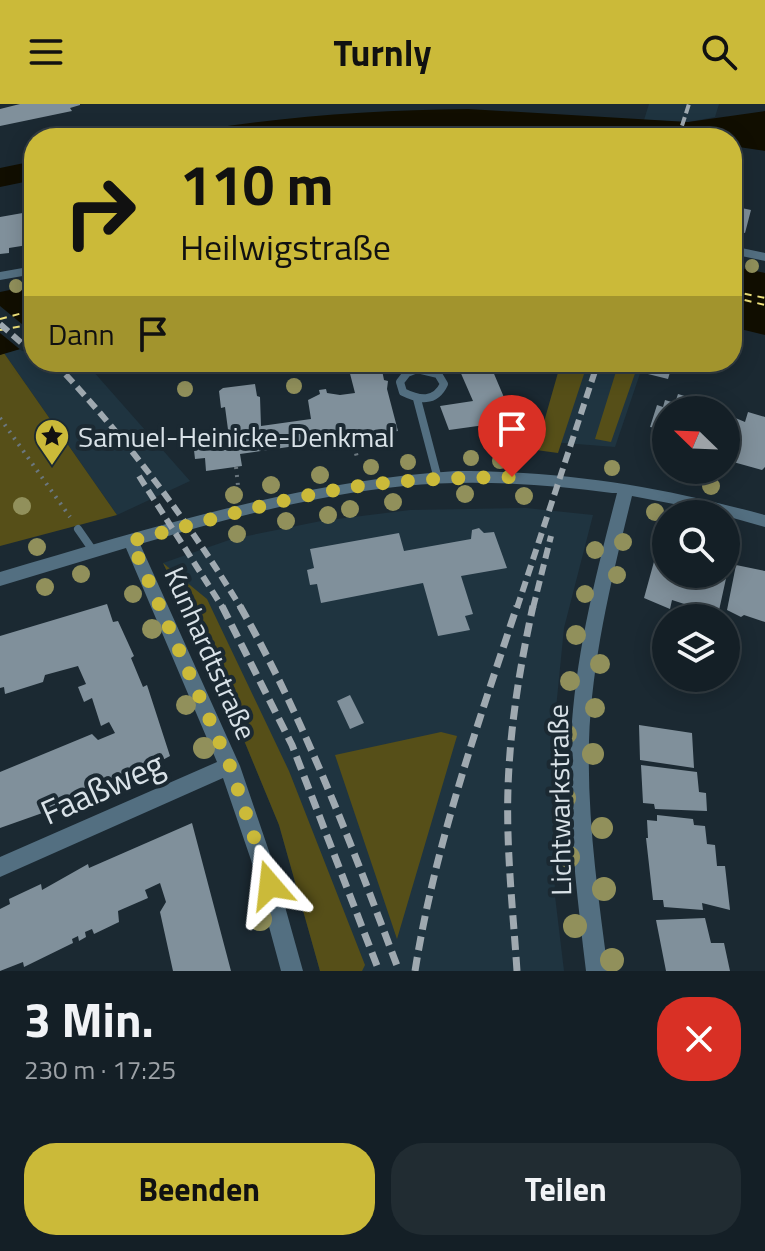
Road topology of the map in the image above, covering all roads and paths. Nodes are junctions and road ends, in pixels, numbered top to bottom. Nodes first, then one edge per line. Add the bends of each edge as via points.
1 (742, 252) edge
2 (765, 257) edge
3 (24, 272) edge
4 (0, 276) edge
5 (410, 372) edge
6 (432, 372) edge
7 (417, 399) junction
8 (0, 418) edge
9 (352, 438) dead end
10 (358, 461) dead end
11 (236, 467) dead end
12 (438, 479) junction
13 (238, 486) dead end
14 (626, 488) junction
15 (765, 521) edge
16 (78, 529) joint
17 (131, 541) junction
18 (94, 552) junction
19 (0, 579) edge
20 (230, 766) junction
21 (0, 867) edge
22 (292, 971) edge
23 (597, 971) edge

1 - 2 street
3 - 4 street
5 - 7 lane via 400,387
6 - 7 lane via 444,384 440,393
7 - 12 lane
8 - 16 path
9 - 10 path
11 - 13 path
12 - 14 street via 512,477
12 - 17 street via 283,501
14 - 15 street
14 - 23 street, Lichtwarkstraße via 594,618 579,741 584,863
16 - 18 lane
17 - 18 street
17 - 20 street, Kunhardtstraße
18 - 19 street
20 - 21 street, Faaßweg
20 - 22 street, Kunhardtstraße via 264,863

